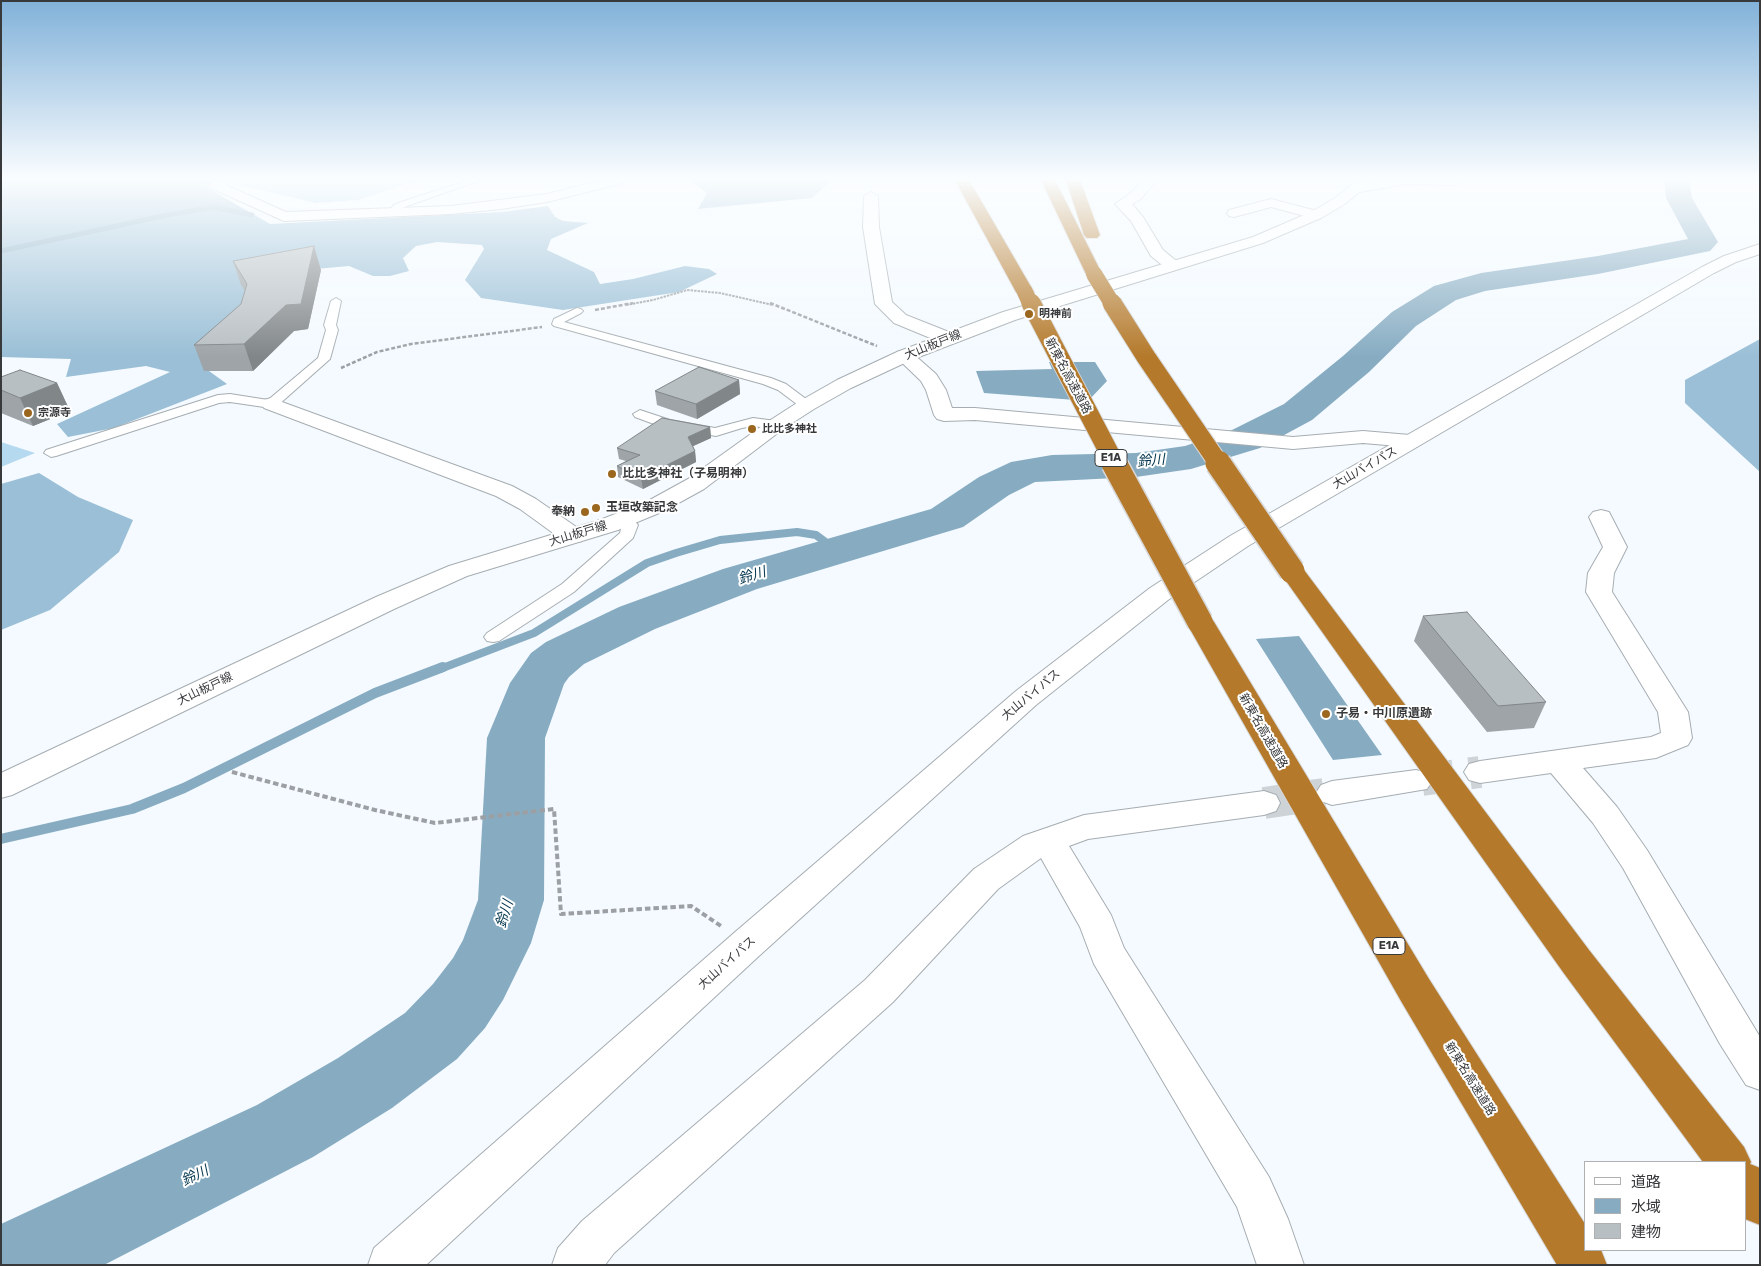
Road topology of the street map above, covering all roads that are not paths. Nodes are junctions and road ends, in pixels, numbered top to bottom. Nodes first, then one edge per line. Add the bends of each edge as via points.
1 (873, 239) edge
2 (995, 239) edge
3 (1001, 239) edge
4 (1082, 239) edge
5 (1094, 239) edge
6 (1149, 239) edge
7 (1260, 239) edge
8 (1760, 249) edge
9 (1173, 266) junction
10 (1101, 273) junction
11 (1025, 292) junction
12 (336, 301) dead end
13 (577, 311) road end
14 (947, 338) junction
15 (904, 356) junction
16 (271, 404) junction
17 (807, 405) junction
18 (640, 414) dead end
19 (776, 425) junction
20 (1410, 441) junction
21 (51, 453) dead end
22 (1601, 517) dead end
23 (625, 519) junction
24 (572, 536) junction
25 (493, 637) dead end
26 (1559, 761) junction
27 (1480, 772) tunnel mouth
28 (1416, 781) tunnel mouth
29 (1, 787) edge
30 (1332, 793) tunnel mouth
31 (1264, 803) tunnel mouth
32 (1048, 840) junction
33 (1760, 1072) edge
34 (1727, 1161) edge
35 (1746, 1185) edge
36 (1760, 1203) edge
37 (391, 1265) edge
38 (575, 1265) edge
39 (1281, 1265) edge
40 (1584, 1265) edge

1 - 14 street via 884,304 900,319
2 - 11 highway
3 - 11 highway, 新東名高速道路 / E1A
4 - 10 highway
5 - 10 highway
6 - 9 street via 1157,253
7 - 9 street, 大山板戸線
8 - 20 street, 大山バイパス via 1708,270
9 - 14 street, 大山板戸線
10 - 34 highway, bridge via 1146,357 1292,571 1576,961
11 - 40 highway, 新東名高速道路 / E1A, bridge via 1200,622 1415,990
12 - 16 lane via 324,358
13 - 17 lane via 558,324 767,380 782,386
14 - 15 street, 大山板戸線
15 - 17 street, 大山板戸線
15 - 20 street via 929,378 944,415 975,414 1272,441 1312,442 1363,437
16 - 21 lane via 218,399
16 - 24 street via 504,491
17 - 19 street, 大山板戸線
18 - 19 lane via 667,424 716,432 753,422
19 - 23 street, 大山板戸線 via 696,484
20 - 37 street, 大山バイパス via 1239,541 1159,594 1026,698
22 - 26 street via 1615,547 1601,573 1599,592 1673,712 1677,738 1656,747
23 - 24 street, 大山板戸線
23 - 25 lane via 630,525 627,535 568,588
24 - 29 street, 大山板戸線 via 458,571
26 - 27 street
26 - 33 street via 1605,816 1635,859
28 - 30 street
31 - 32 street via 1084,828
32 - 38 street via 1035,845 986,879 880,991 598,1237
32 - 39 street via 1098,925 1107,953 1252,1192 1266,1218
35 - 36 highway

